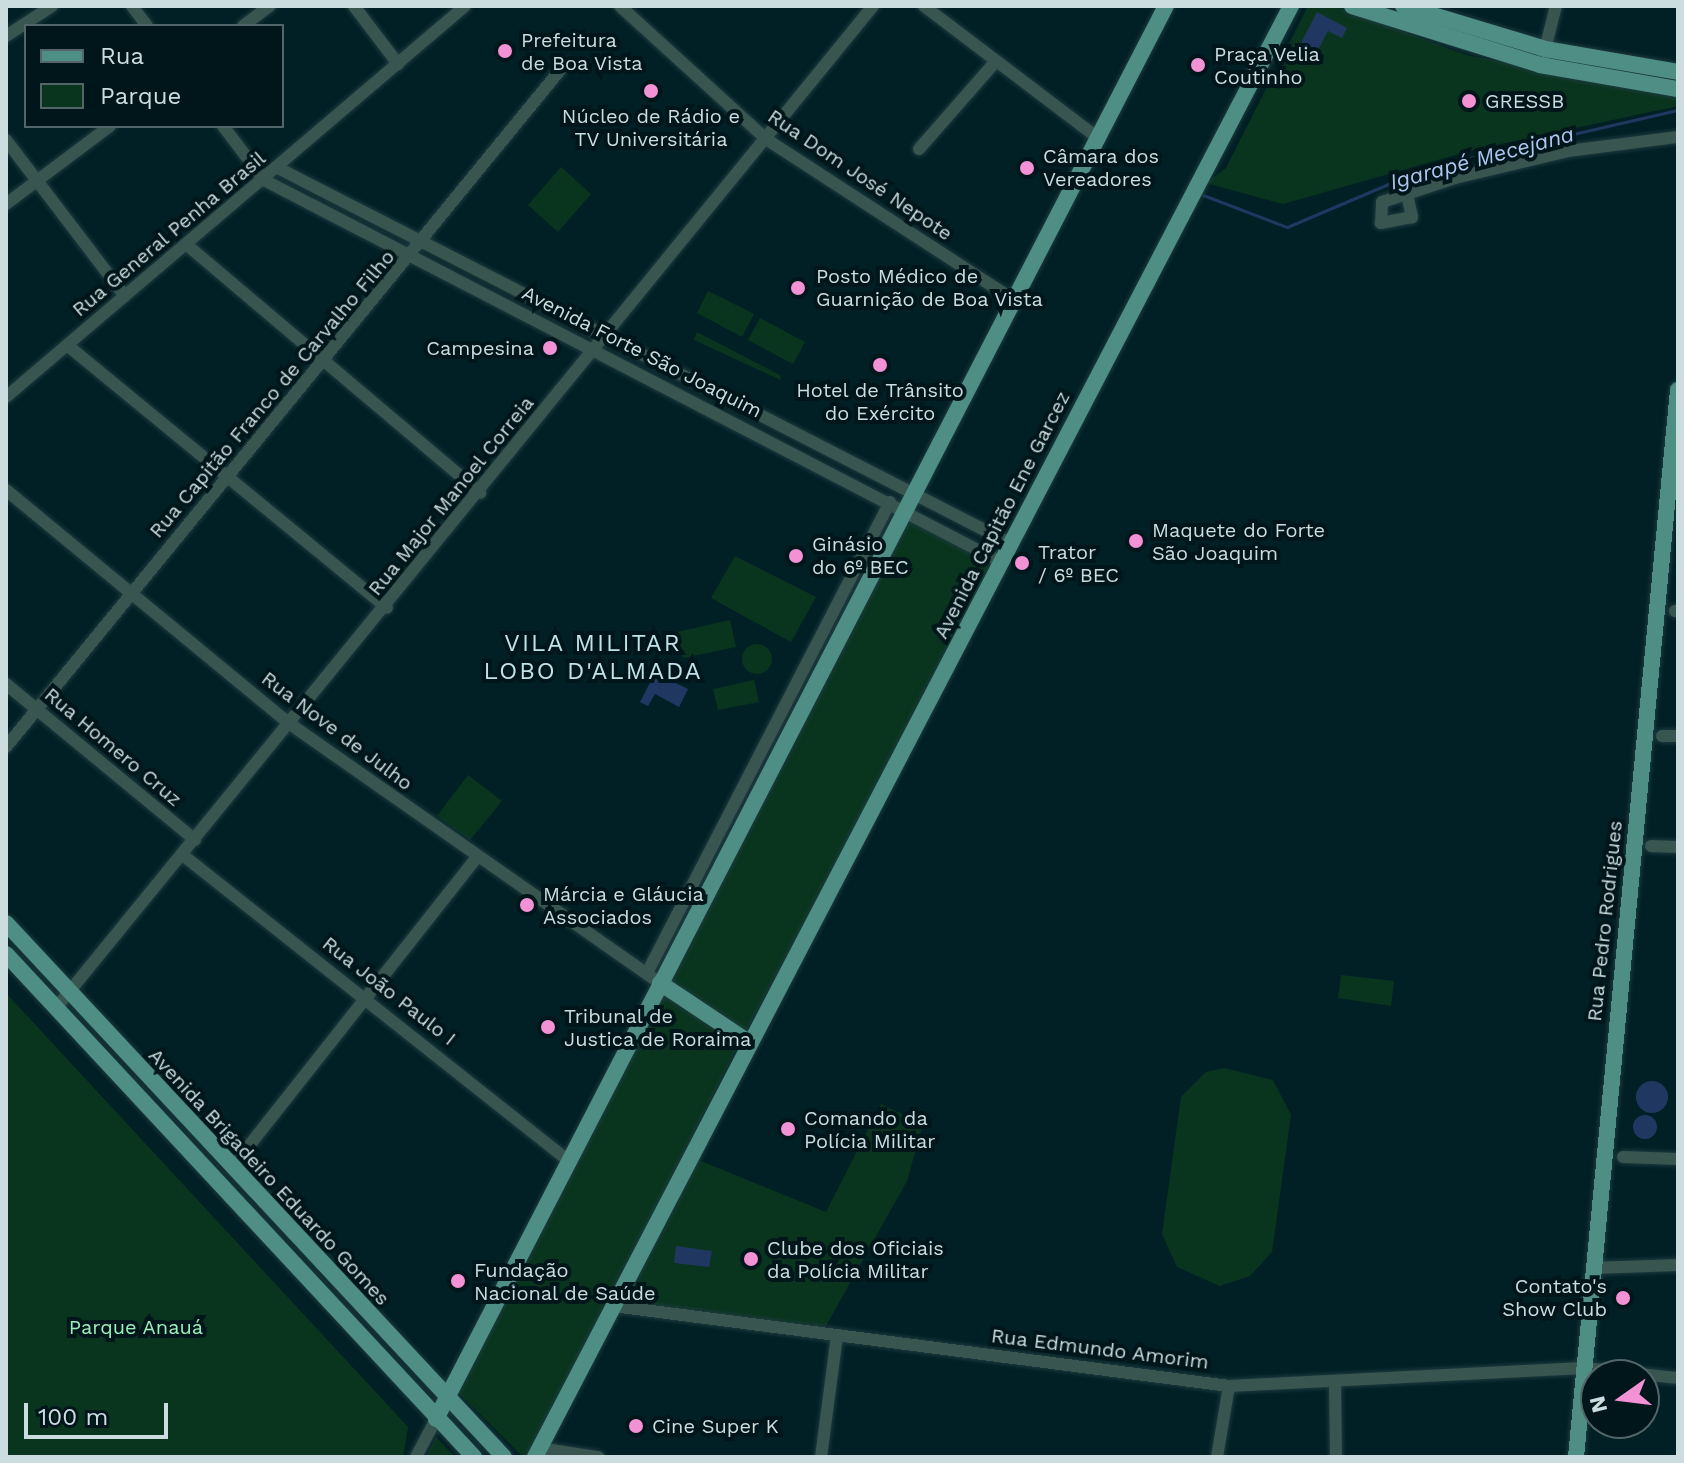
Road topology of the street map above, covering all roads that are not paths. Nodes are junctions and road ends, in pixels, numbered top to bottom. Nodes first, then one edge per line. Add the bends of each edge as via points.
1 (52, 6) edge
2 (132, 6) edge
3 (270, 6) edge
4 (354, 6) edge
5 (465, 6) edge
6 (620, 6) edge
7 (873, 6) edge
8 (924, 6) edge
9 (1166, 6) edge
10 (1291, 6) edge
11 (1352, 6) edge
12 (1403, 6) edge
13 (1556, 6) edge
14 (24, 24) edge
15 (24, 24) edge
16 (146, 24) edge
17 (246, 24) edge
18 (6, 36) edge
19 (1545, 49) junction
20 (996, 61) junction
21 (398, 64) junction
22 (565, 64) dead end
23 (1540, 65) junction
24 (1678, 72) edge
25 (1678, 89) edge
26 (107, 128) edge
27 (225, 128) edge
28 (1678, 137) edge
29 (766, 139) junction
30 (1099, 139) junction
31 (6, 140) edge
32 (919, 149) dead end
33 (278, 168) junction
34 (264, 180) junction
35 (37, 181) junction
36 (1407, 195) dead end
37 (6, 204) edge
38 (424, 243) junction
39 (187, 245) junction
40 (412, 258) junction
41 (125, 296) junction
42 (1015, 301) junction
43 (606, 334) junction
44 (67, 345) junction
45 (593, 351) junction
46 (326, 361) junction
47 (1678, 390) edge
48 (6, 397) edge
49 (732, 401) junction
50 (725, 418) junction
51 (872, 473) junction
52 (230, 476) junction
53 (864, 489) junction
54 (6, 490) edge
55 (480, 493) junction
56 (915, 494) junction
57 (897, 506) junction
58 (1010, 543) junction
59 (1001, 562) junction
60 (132, 594) junction
61 (387, 608) junction
62 (6, 684) edge
63 (36, 710) junction
64 (290, 724) junction
65 (1662, 736) dead end
66 (1678, 736) edge
67 (6, 747) edge
68 (195, 840) junction
69 (1651, 846) dead end
70 (1678, 847) edge
71 (184, 856) junction
72 (476, 858) junction
73 (6, 923) edge
74 (6, 954) edge
75 (654, 978) junction
76 (70, 992) junction
77 (365, 998) junction
78 (56, 1008) junction
79 (750, 1043) junction
80 (1623, 1157) dead end
81 (1678, 1159) edge
82 (568, 1160) junction
83 (233, 1166) junction
84 (1678, 1265) edge
85 (1593, 1268) junction
86 (613, 1306) junction
87 (837, 1335) junction
88 (1585, 1359) edge
89 (1580, 1368) edge
90 (1335, 1384) junction
91 (1229, 1386) junction
92 (447, 1398) junction
93 (1580, 1412) edge
94 (436, 1419) junction
95 (537, 1453) edge
96 (416, 1457) edge
97 (474, 1457) edge
98 (504, 1457) edge
99 (598, 1457) edge
100 (821, 1457) edge
101 (1217, 1457) edge
102 (1336, 1457) edge
103 (1576, 1457) edge

1 - 14 street
2 - 16 street
3 - 17 street
4 - 21 street
5 - 21 street, Rua General Penha Brasil
6 - 29 street, Rua Dom José Nepote
7 - 29 street, Rua Major Manoel Correia
8 - 20 street
9 - 30 main road
10 - 58 main road, Avenida Capitão Ene Garcez
11 - 23 main road
12 - 19 main road
13 - 19 street
15 - 18 street
19 - 23 street
19 - 24 main road
20 - 30 street
20 - 32 street
21 - 33 street, Rua General Penha Brasil
22 - 38 street, Rua Capitão Franco de Carvalho Filho
23 - 25 main road
26 - 35 street
27 - 34 street
28 - 36 street via 1554,154
29 - 42 street, Rua Dom José Nepote
29 - 43 street, Rua Major Manoel Correia
30 - 42 main road
31 - 35 street
33 - 34 street, Rua General Penha Brasil
33 - 38 street, Avenida Forte São Joaquim
34 - 39 street, Rua General Penha Brasil
34 - 40 street, Avenida Forte São Joaquim
35 - 37 street
35 - 41 street
38 - 40 street, Rua Capitão Franco de Carvalho Filho
38 - 43 street, Avenida Forte São Joaquim
39 - 41 street, Rua General Penha Brasil
39 - 46 street
40 - 45 street, Avenida Forte São Joaquim
40 - 46 street, Rua Capitão Franco de Carvalho Filho
41 - 44 street, Rua General Penha Brasil
42 - 56 main road
43 - 45 street, Rua Major Manoel Correia
43 - 49 street, Avenida Forte São Joaquim
44 - 48 street, Rua General Penha Brasil
44 - 52 street
45 - 50 street, Avenida Forte São Joaquim
45 - 55 street, Rua Major Manoel Correia
46 - 52 street, Rua Capitão Franco de Carvalho Filho
46 - 55 street
47 - 85 main road, Rua Pedro Rodrigues
49 - 50 street
49 - 51 street, Avenida Forte São Joaquim
50 - 53 street, Avenida Forte São Joaquim
51 - 53 street
51 - 56 street, Avenida Forte São Joaquim
52 - 60 street, Rua Capitão Franco de Carvalho Filho
52 - 61 street
53 - 57 street, Avenida Forte São Joaquim
54 - 60 street, Rua Nove de Julho
55 - 61 street, Rua Major Manoel Correia
56 - 57 main road
56 - 58 street, Avenida Forte São Joaquim
57 - 59 street, Avenida Forte São Joaquim
57 - 75 main road
58 - 59 main road, Avenida Capitão Ene Garcez
59 - 79 main road, Avenida Capitão Ene Garcez
60 - 63 street, Rua Capitão Franco de Carvalho Filho
60 - 64 street, Rua Nove de Julho
61 - 64 street, Rua Major Manoel Correia
62 - 63 street, Rua Homero Cruz
63 - 67 street, Rua Capitão Franco de Carvalho Filho
63 - 68 street, Rua Homero Cruz
64 - 68 street, Rua Major Manoel Correia
64 - 72 street, Rua Nove de Julho
65 - 66 street
68 - 71 street, Rua Major Manoel Correia
69 - 70 street
71 - 76 street, Rua Major Manoel Correia
71 - 77 street, Rua João Paulo I
72 - 75 street, Rua Nove de Julho
72 - 77 street
73 - 76 main road, Avenida Brigadeiro Eduardo Gomes
74 - 78 main road, Avenida Brigadeiro Eduardo Gomes
75 - 79 main road
75 - 82 main road
76 - 78 street, Rua Major Manoel Correia
76 - 83 main road, Avenida Brigadeiro Eduardo Gomes
77 - 82 street, Rua João Paulo I
77 - 83 street
78 - 94 main road, Avenida Brigadeiro Eduardo Gomes
79 - 86 main road, Avenida Capitão Ene Garcez
80 - 81 street
82 - 92 main road
83 - 92 main road, Avenida Brigadeiro Eduardo Gomes
84 - 85 street
85 - 88 main road, Rua Pedro Rodrigues
86 - 87 street, Rua Edmundo Amorim
86 - 95 main road, Avenida Capitão Ene Garcez
87 - 91 street, Rua Edmundo Amorim
87 - 100 street
89 - 90 street, Rua Edmundo Amorim
90 - 91 street, Rua Edmundo Amorim
90 - 102 street
91 - 101 street
92 - 94 main road
92 - 98 main road, Avenida Brigadeiro Eduardo Gomes
93 - 103 main road, Rua Pedro Rodrigues
94 - 96 street
94 - 97 main road, Avenida Brigadeiro Eduardo Gomes
95 - 99 street

